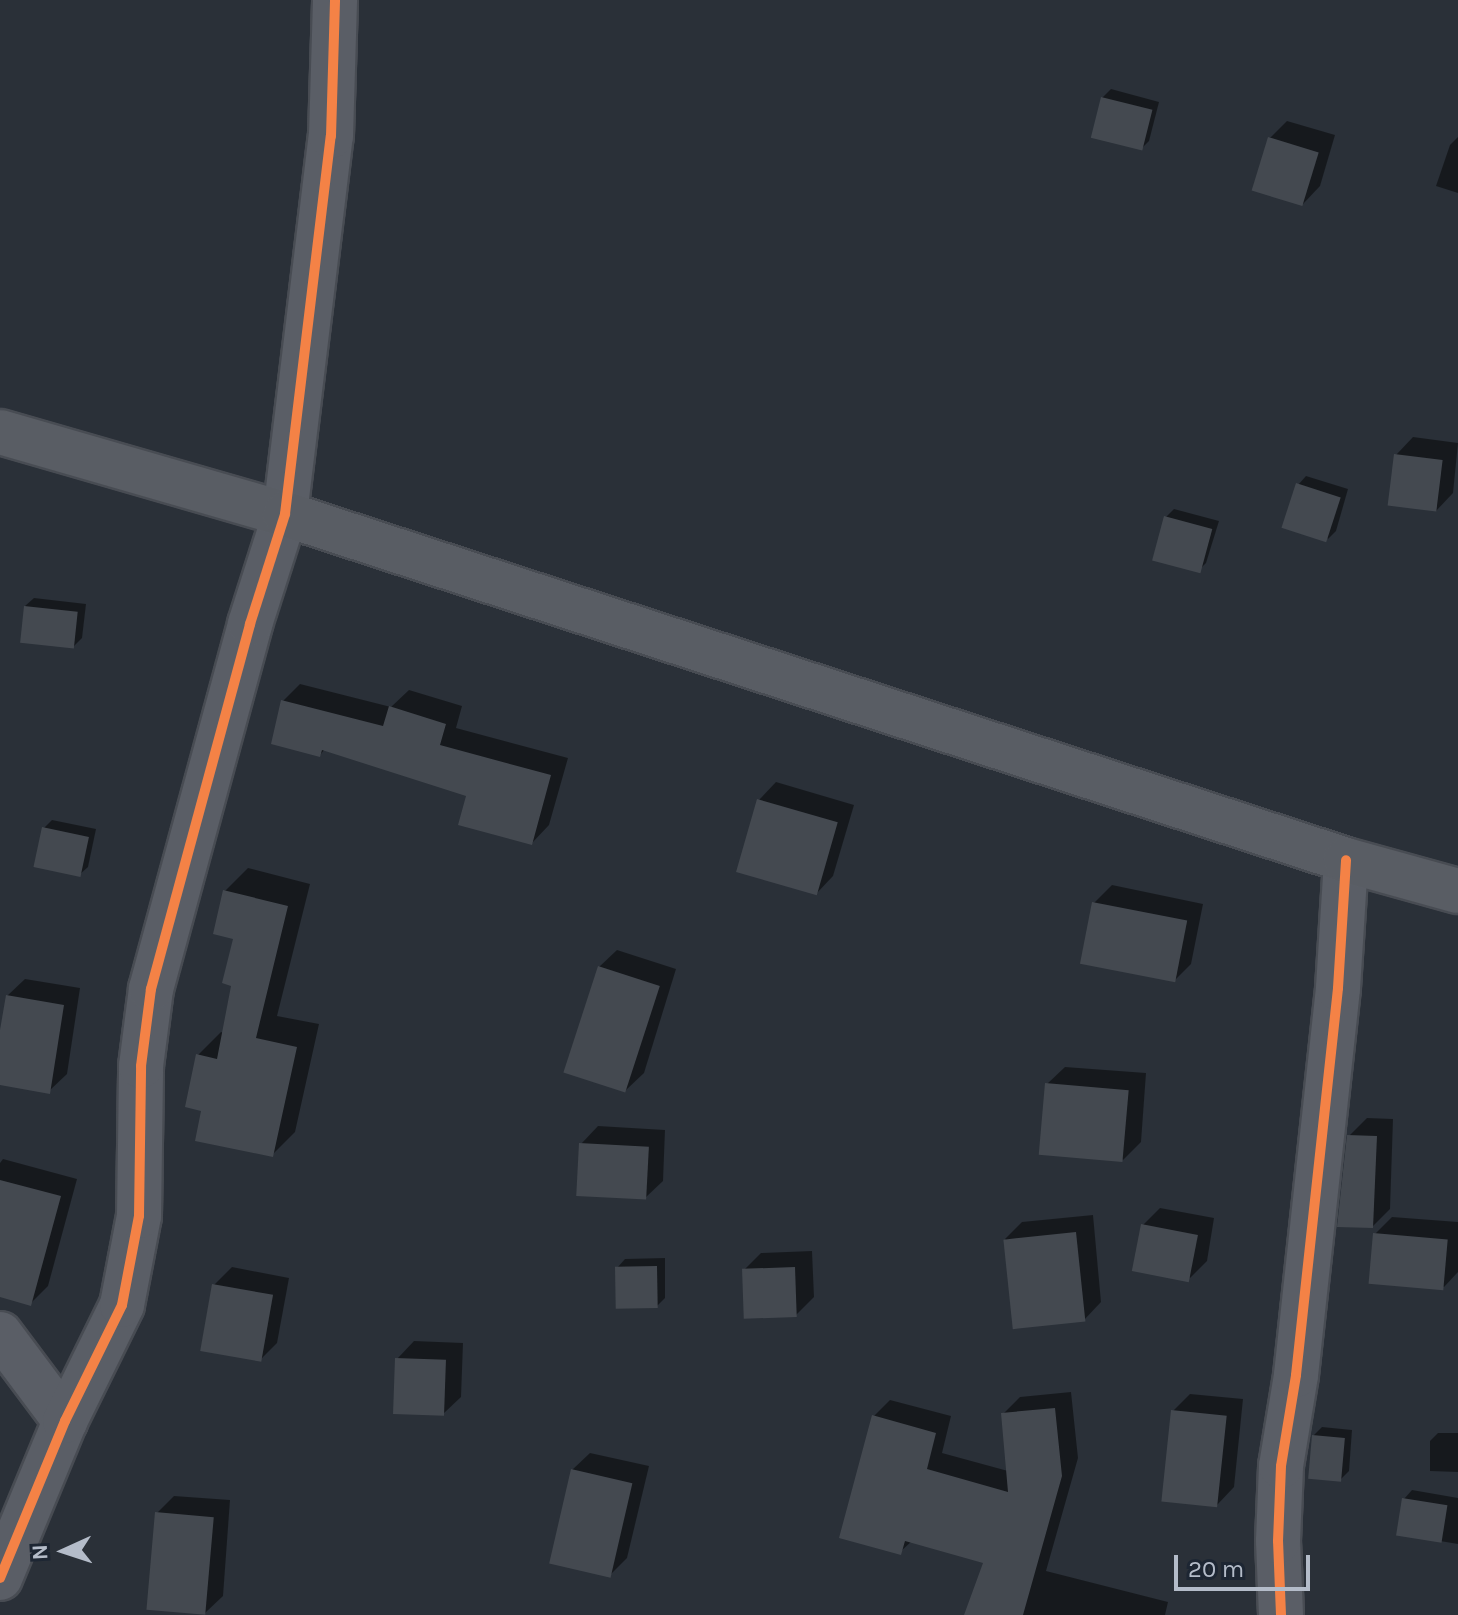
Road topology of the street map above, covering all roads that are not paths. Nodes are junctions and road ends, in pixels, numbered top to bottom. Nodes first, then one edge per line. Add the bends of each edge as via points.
1 (335, 0) edge
2 (0, 432) edge
3 (285, 514) junction
4 (1346, 860) junction
5 (1458, 891) edge
6 (0, 1334) edge
7 (65, 1421) junction
8 (0, 1578) edge
9 (1281, 1615) edge

1 - 3 street via 331,136
2 - 3 main road
3 - 4 main road
3 - 7 street via 151,989 141,1066 139,1216 122,1305
4 - 5 main road
4 - 9 street via 1337,1003 1281,1466
6 - 7 street
7 - 8 street

